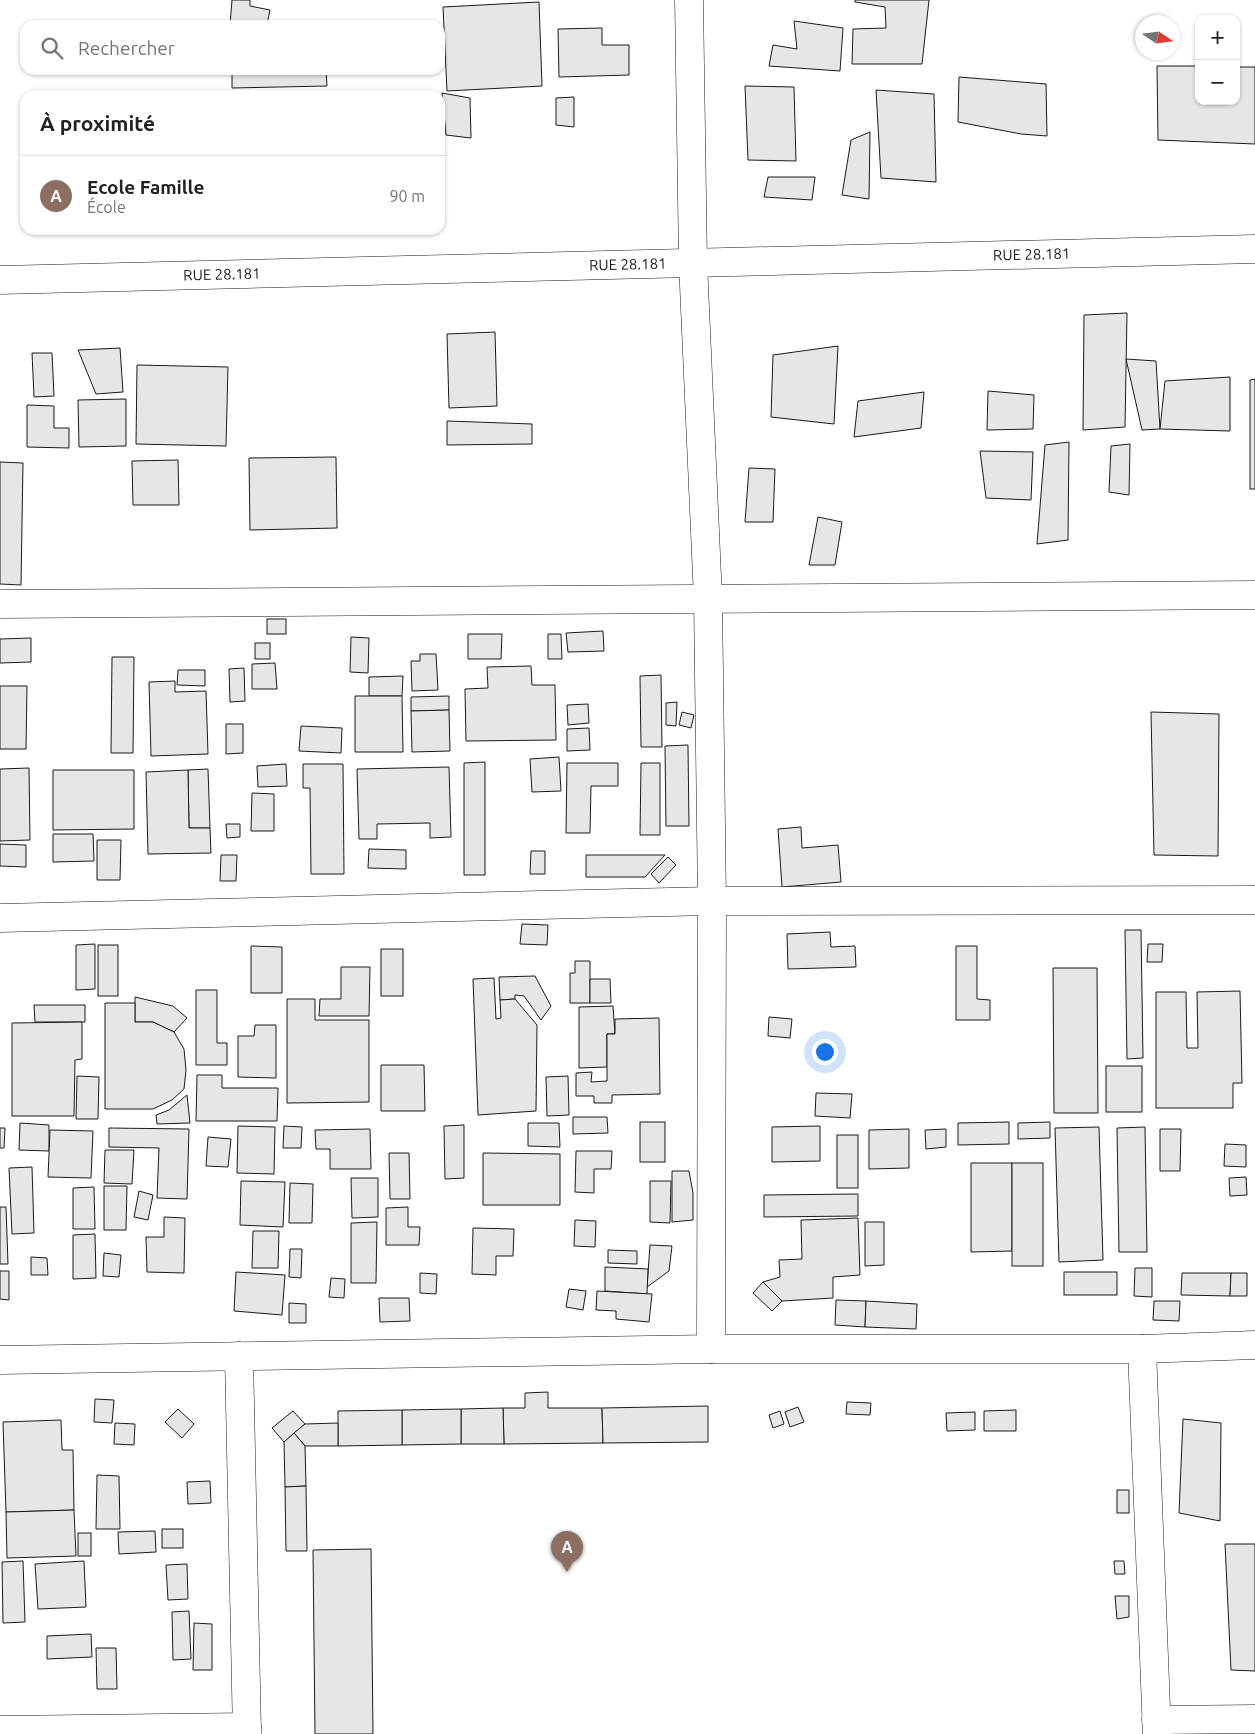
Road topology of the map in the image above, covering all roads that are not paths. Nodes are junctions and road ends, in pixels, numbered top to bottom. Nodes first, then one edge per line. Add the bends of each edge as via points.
1 (689, 0) edge
2 (1255, 249) edge
3 (693, 263) junction
4 (0, 280) edge
5 (1255, 595) edge
6 (708, 600) junction
7 (0, 604) edge
8 (1255, 900) edge
9 (712, 901) junction
10 (0, 918) edge
11 (1255, 1345) edge
12 (711, 1349) junction
13 (1142, 1349) junction
14 (239, 1356) junction
15 (0, 1360) edge
16 (1255, 1719) edge
17 (1156, 1727) edge
18 (0, 1730) edge
19 (247, 1730) edge

1 - 3 street
2 - 3 street, RUE 28.181
3 - 4 street, RUE 28.181
3 - 6 street
5 - 6 street
6 - 7 street
6 - 9 street
8 - 9 street
9 - 10 street
9 - 12 street
11 - 13 street
12 - 13 street
12 - 14 street
13 - 17 street
14 - 15 street
14 - 19 street
16 - 17 street
18 - 19 street

